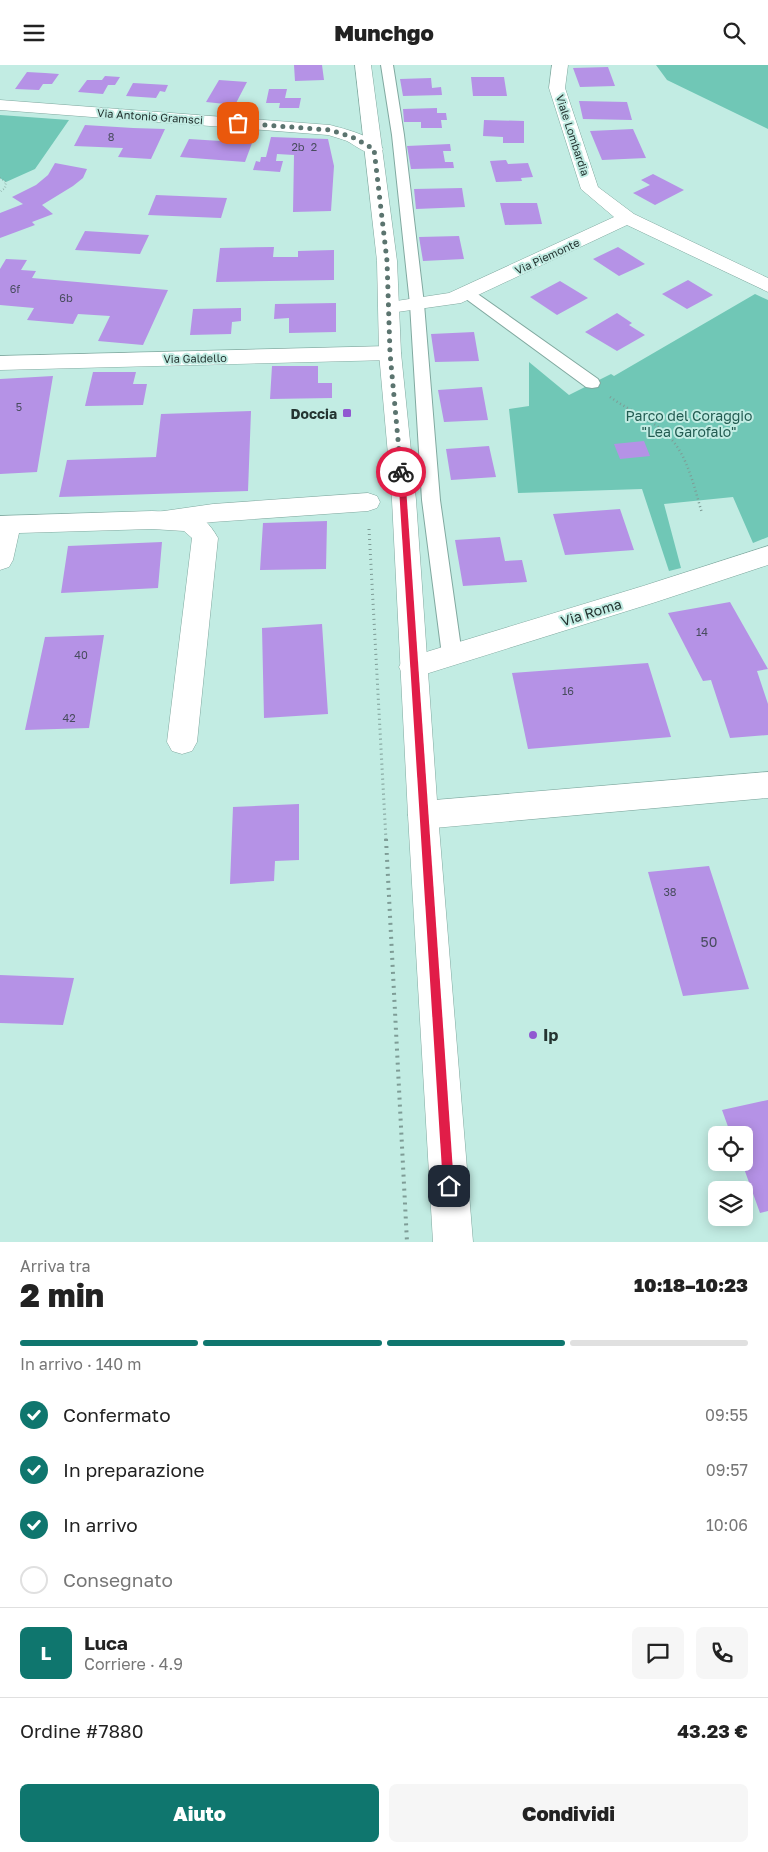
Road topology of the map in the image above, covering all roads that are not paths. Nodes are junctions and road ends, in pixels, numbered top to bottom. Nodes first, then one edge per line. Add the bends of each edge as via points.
1 (560, 65) edge
2 (364, 69) edge
3 (388, 69) edge
4 (0, 105) edge
5 (370, 118) junction
6 (330, 130) junction
7 (374, 149) junction
8 (627, 218) junction
9 (768, 286) edge
10 (467, 293) junction
11 (417, 303) junction
12 (390, 307) junction
13 (390, 353) junction
14 (0, 363) edge
15 (592, 383) road end
16 (368, 502) road end
17 (152, 520) junction
18 (4, 525) edge
19 (768, 555) edge
20 (0, 560) edge
21 (452, 655) junction
22 (413, 667) junction
23 (182, 742) dead end
24 (768, 785) edge
25 (423, 815) junction
26 (453, 1242) edge

1 - 8 street, Viale Lombardia via 557,88 590,189
2 - 3 lane
2 - 5 street
3 - 11 lane
4 - 6 street, Via Antonio Gramsci
5 - 6 street
5 - 7 street
6 - 7 street
7 - 12 street
8 - 9 street, Viale Lombardia
8 - 10 street, Via Piemonte
10 - 11 street, Via Piemonte via 454,299
10 - 15 lane
11 - 12 street, Via Piemonte
11 - 21 lane via 431,500
12 - 13 street
13 - 14 street, Via Galdello
13 - 22 street via 404,500
16 - 17 street
17 - 18 street
17 - 23 street via 190,522 200,529 205,538
18 - 20 street
19 - 21 street, Via Roma
21 - 22 street, Via Roma
22 - 25 street
24 - 25 street
25 - 26 street

